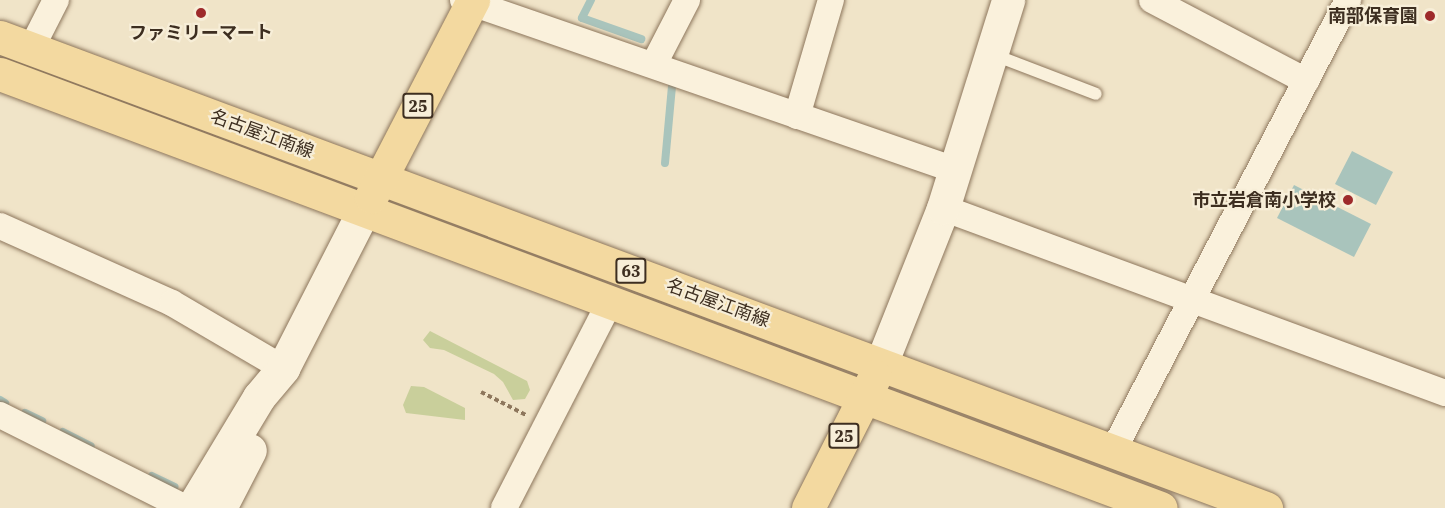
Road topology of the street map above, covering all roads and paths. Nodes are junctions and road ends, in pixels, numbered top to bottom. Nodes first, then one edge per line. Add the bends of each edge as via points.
1 (56, 0) edge
2 (687, 0) edge
3 (831, 0) edge
4 (1008, 0) edge
5 (1152, 0) edge
6 (1348, 0) edge
7 (469, 1) edge
8 (0, 37) edge
9 (31, 49) junction
10 (991, 54) junction
11 (654, 64) junction
12 (0, 74) edge
13 (1306, 81) junction
14 (1096, 94) dead end
15 (797, 116) junction
16 (955, 170) junction
17 (380, 177) junction
18 (944, 208) junction
19 (363, 212) junction
20 (0, 226) edge
21 (1192, 300) junction
22 (609, 304) junction
23 (881, 364) junction
24 (283, 368) junction
25 (481, 392) dead end
26 (1445, 393) edge
27 (864, 396) junction
28 (0, 415) edge
29 (547, 425) junction
30 (1113, 451) junction
31 (186, 508) edge
32 (192, 508) edge
33 (220, 508) edge
34 (504, 508) edge
35 (808, 508) edge
36 (1161, 508) edge
37 (1266, 508) edge

1 - 9 street
2 - 11 street
3 - 15 street
4 - 10 street
5 - 13 street
6 - 13 street
7 - 11 street
7 - 17 main road, 25
8 - 9 main road, 名古屋江南線 / 63
9 - 17 main road, 名古屋江南線 / 63
10 - 14 lane
10 - 16 street
11 - 15 street
12 - 19 main road, 名古屋江南線 / 63
13 - 21 street
15 - 16 street
16 - 18 street
17 - 19 main road, 25
17 - 23 main road, 名古屋江南線 / 63
18 - 21 street
18 - 23 street
19 - 22 main road, 名古屋江南線 / 63
19 - 24 street
20 - 24 street via 172,303
21 - 26 street
21 - 30 street
22 - 27 main road, 名古屋江南線 / 63
22 - 29 street
23 - 27 main road, 25
23 - 30 main road, 名古屋江南線 / 63
24 - 32 street via 259,397
24 - 33 street via 272,409
25 - 29 path
27 - 35 main road, 25
27 - 36 main road, 名古屋江南線 / 63
28 - 31 street
29 - 34 street
30 - 37 main road, 名古屋江南線 / 63

